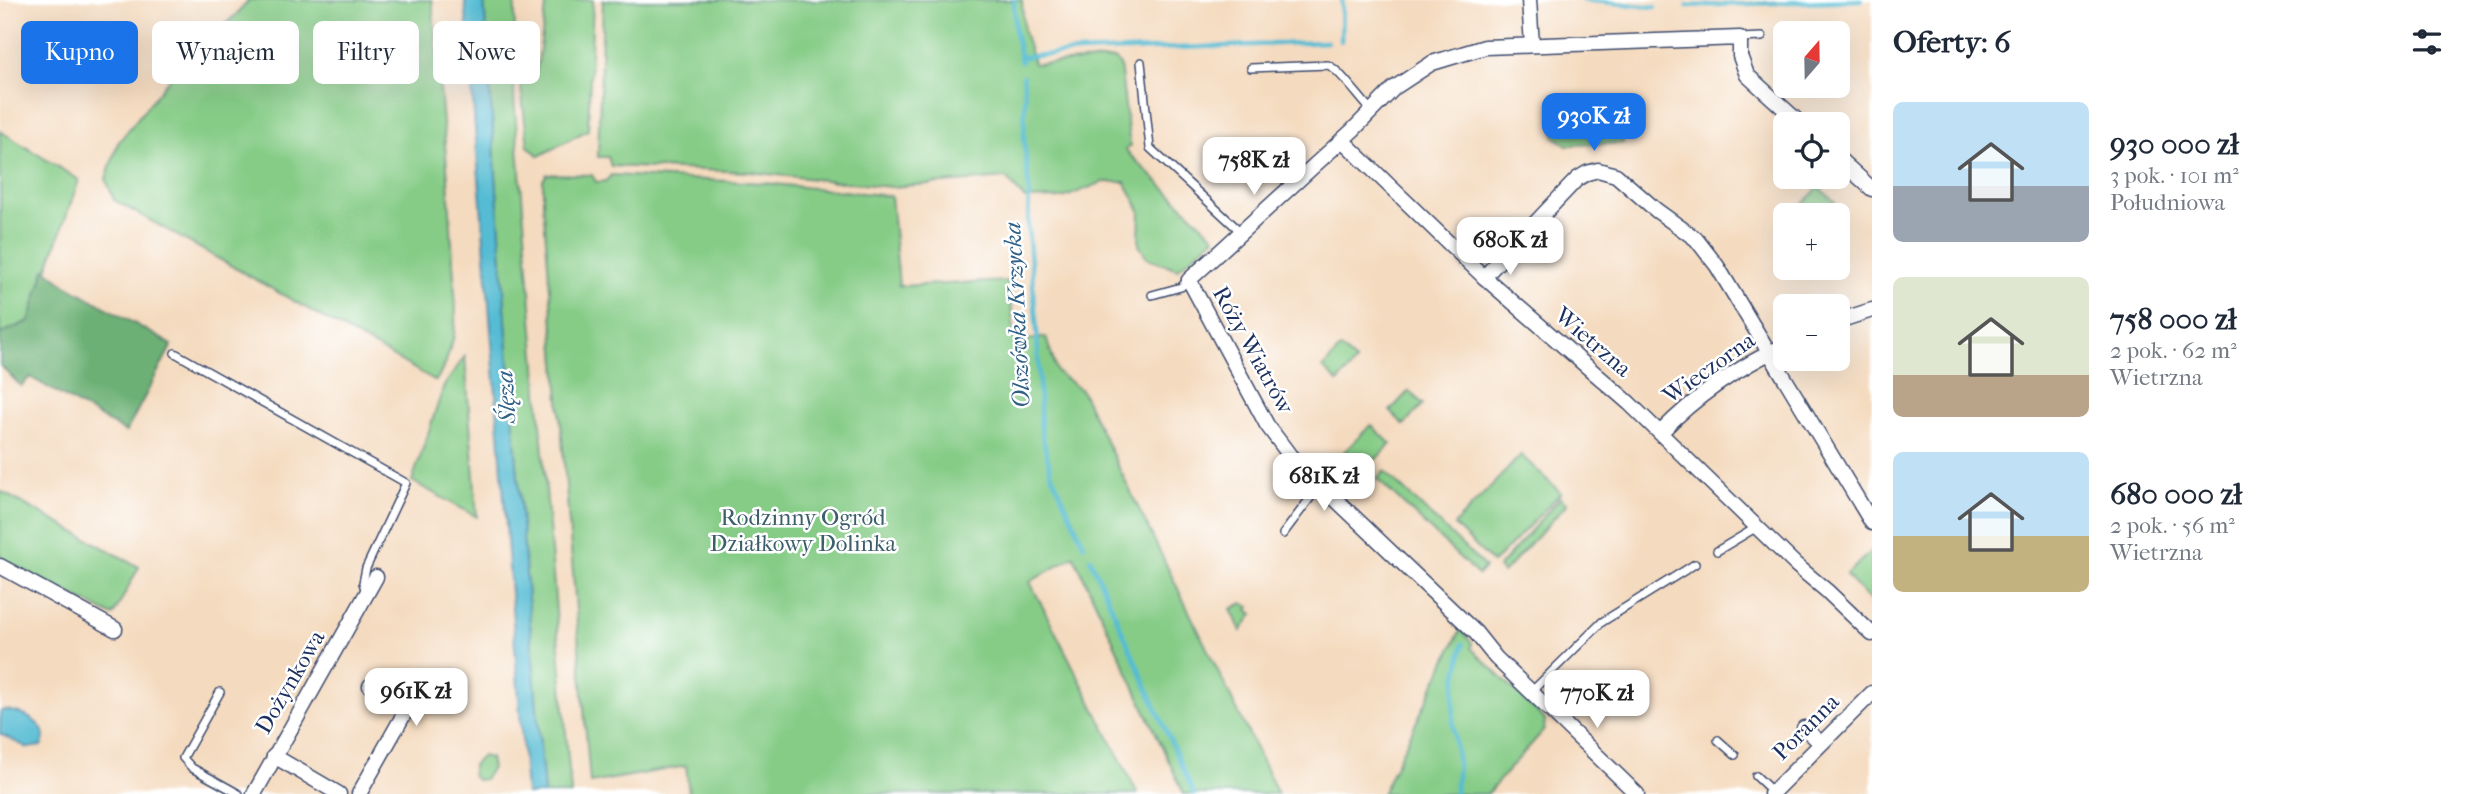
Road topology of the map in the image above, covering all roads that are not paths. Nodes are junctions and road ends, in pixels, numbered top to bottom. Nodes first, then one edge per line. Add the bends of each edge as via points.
1 (1529, 0) edge
2 (1762, 37) dead end
3 (1740, 38) junction
4 (1532, 45) junction
5 (1141, 62) dead end
6 (1251, 68) dead end
7 (1372, 111) junction
8 (1788, 112) edge
9 (1342, 140) junction
10 (1850, 169) edge
11 (1872, 189) edge
12 (1241, 232) junction
13 (1484, 277) junction
14 (1189, 280) junction
15 (1152, 295) dead end
16 (1872, 310) edge
17 (1850, 317) edge
18 (1773, 351) edge
19 (175, 353) dead end
20 (1768, 353) junction
21 (1661, 432) junction
22 (1320, 485) junction
23 (1872, 523) edge
24 (1758, 527) junction
25 (1283, 534) dead end
26 (1717, 551) dead end
27 (1695, 564) dead end
28 (0, 566) edge
29 (376, 577) dead end
30 (367, 593) junction
31 (115, 629) dead end
32 (1872, 634) edge
33 (369, 686) dead end
34 (1532, 691) junction
35 (220, 692) dead end
36 (1872, 693) edge
37 (1804, 728) dead end
38 (1718, 740) dead end
39 (1821, 743) junction
40 (1735, 754) dead end
41 (274, 756) junction
42 (1756, 776) dead end
43 (1773, 793) edge
44 (239, 794) edge
45 (254, 794) edge
46 (339, 794) edge
47 (359, 794) edge
48 (1637, 794) edge

1 - 4 street
2 - 3 lane
3 - 4 street
3 - 8 street via 1747,75
4 - 7 street via 1485,47 1433,63 1400,83
5 - 12 lane via 1150,148
6 - 7 lane via 1337,68
7 - 9 street
9 - 12 street
9 - 13 street, Wietrzna
10 - 11 street
12 - 14 street
13 - 20 street via 1577,179 1592,171 1610,172 1696,239
13 - 21 street, Wietrzna
14 - 15 lane
14 - 22 street, Róży Wiatrów via 1274,435
16 - 17 street
18 - 20 street, Wieczorna
19 - 30 lane, Dożynkowa via 406,483 366,568 363,583
20 - 21 street, Wieczorna via 1716,385
20 - 23 street
21 - 24 street, Wietrzna
22 - 25 lane
22 - 34 street, Róży Wiatrów
24 - 26 lane
24 - 32 street, Wietrzna
27 - 34 lane via 1602,622
28 - 31 street
29 - 30 street, Dożynkowa
30 - 41 street, Dożynkowa
33 - 47 street via 408,707
34 - 48 street, Róży Wiatrów
35 - 44 lane via 184,758 192,768
36 - 39 street, Poranna
37 - 39 street
38 - 40 lane
39 - 43 street, Poranna
41 - 45 street, Dożynkowa
41 - 46 street
42 - 43 lane

